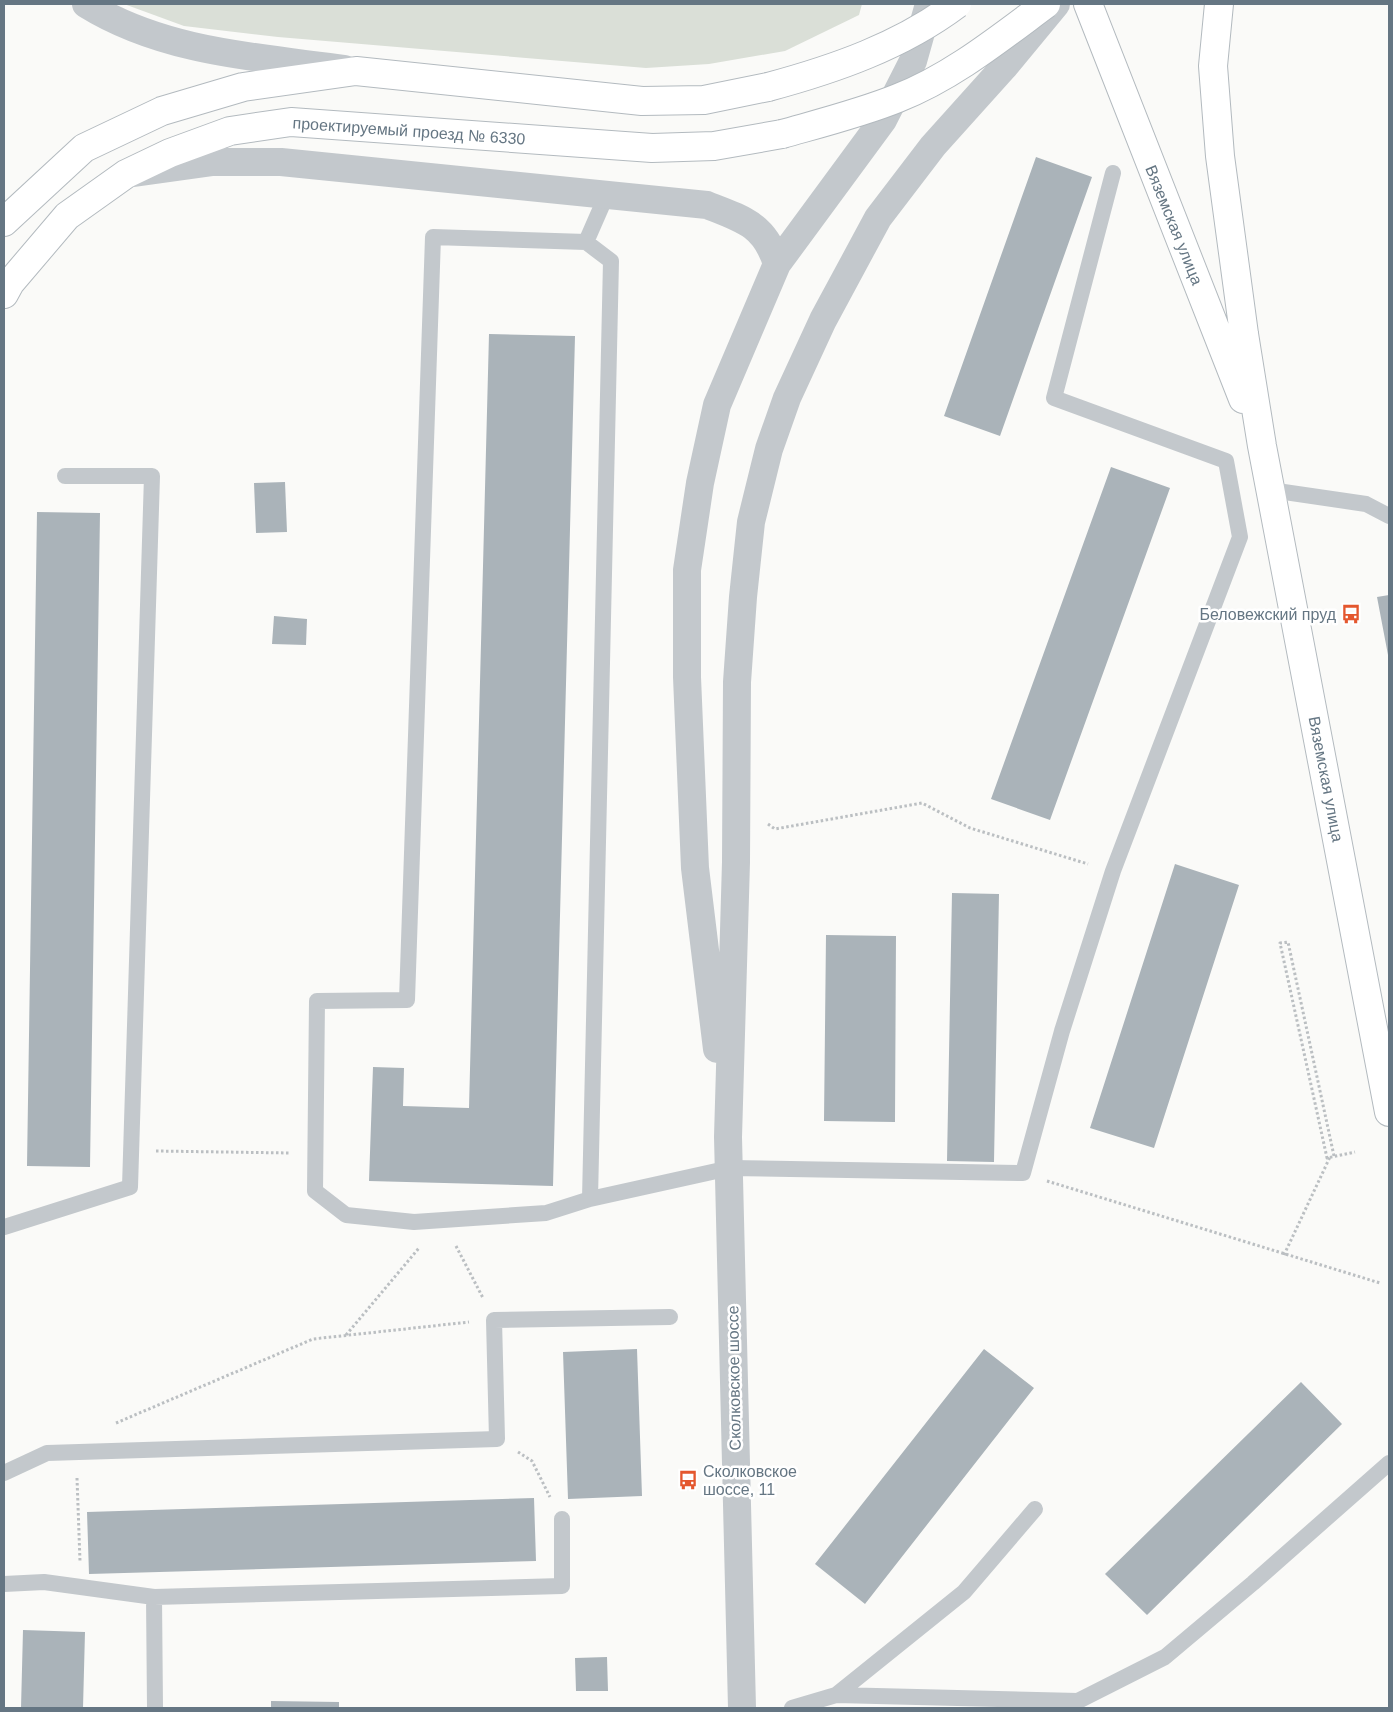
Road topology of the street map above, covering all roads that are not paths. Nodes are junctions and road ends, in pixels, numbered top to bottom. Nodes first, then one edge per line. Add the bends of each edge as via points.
1 (86, 4) edge
2 (929, 4) edge
3 (957, 4) edge
4 (1046, 4) edge
5 (1056, 4) edge
6 (1088, 4) edge
7 (1219, 4) edge
8 (356, 71) junction
9 (1113, 173) dead end
10 (126, 174) junction
11 (607, 194) junction
12 (4, 222) edge
13 (586, 242) junction
14 (777, 264) junction
15 (4, 294) edge
16 (1262, 446) junction
17 (65, 476) dead end
18 (1270, 490) junction
19 (1389, 516) edge
20 (1389, 1112) edge
21 (728, 1137) junction
22 (730, 1168) junction
23 (590, 1199) junction
24 (4, 1227) edge
25 (670, 1317) dead end
26 (1389, 1463) edge
27 (4, 1473) edge
28 (1035, 1509) dead end
29 (562, 1519) road end
30 (4, 1584) edge
31 (154, 1597) junction
32 (836, 1695) junction
33 (155, 1708) edge
34 (742, 1708) edge
35 (792, 1708) edge

1 - 8 street via 141,32 212,50
2 - 14 street via 913,61 883,120
3 - 8 main road, bridge via 904,38 865,56 768,87 704,100 642,101
4 - 10 main road, проектируемый проезд № 6330, bridge via 956,68 900,97 782,134 714,146 652,148 291,122 230,131 170,152
5 - 21 street via 933,146 878,218 823,320 787,398 769,449 751,522 742,597 737,682
6 - 16 main road, Вяземская улица
7 - 16 main road, Вяземская улица via 1212,66 1220,156
8 - 12 main road via 243,87 162,111 84,148
9 - 22 lane via 1054,398 1226,461 1240,537 1113,871 1062,1031 1023,1173
10 - 11 street via 213,162 281,162
10 - 15 main road, проектируемый проезд № 6330 via 67,216
11 - 13 lane
11 - 14 street via 707,205 745,219 762,233
13 - 23 lane via 611,261
13 - 23 lane via 433,237 407,1000 317,1001 315,1191 346,1215 414,1222 546,1213
14 - 21 street via 717,405 700,482 687,570 687,677 695,868
16 - 18 main road, Вяземская улица
17 - 24 lane via 152,476 130,1187
18 - 19 lane via 1366,504
18 - 20 main road, Вяземская улица
21 - 22 street, Сколковское шоссе
22 - 23 lane
22 - 34 street, Сколковское шоссе
25 - 27 lane via 494,1320 497,1439 47,1453
26 - 32 lane via 1165,1657 1078,1701
28 - 32 lane via 964,1592
29 - 31 lane via 562,1586
30 - 31 lane via 44,1582
31 - 33 lane
32 - 35 lane

